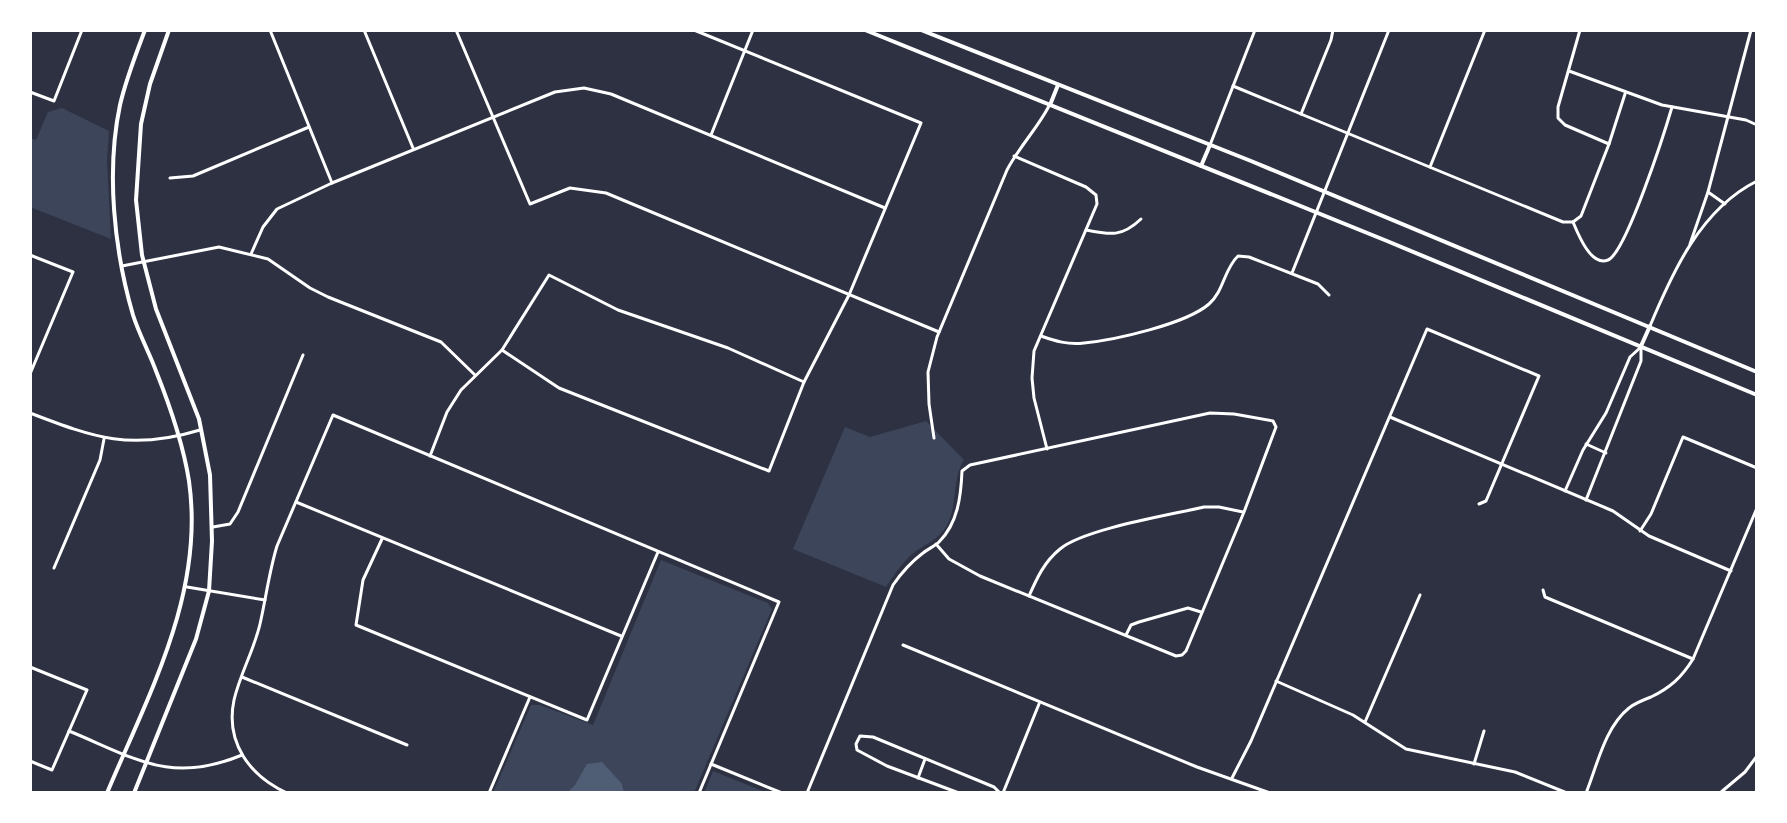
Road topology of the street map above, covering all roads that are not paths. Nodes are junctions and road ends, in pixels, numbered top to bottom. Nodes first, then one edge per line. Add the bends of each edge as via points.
1 (82, 30) edge
2 (145, 30) edge
3 (169, 30) edge
4 (270, 30) edge
5 (364, 30) edge
6 (456, 30) edge
7 (694, 30) edge
8 (753, 30) edge
9 (865, 30) edge
10 (921, 30) edge
11 (1255, 30) edge
12 (1333, 30) edge
13 (1389, 30) edge
14 (1485, 30) edge
15 (1580, 30) edge
16 (1751, 30) edge
17 (745, 51) junction
18 (1569, 71) junction
19 (1058, 85) junction
20 (1233, 86) junction
21 (30, 92) edge
22 (1626, 92) junction
23 (1049, 106) junction
24 (1672, 107) junction
25 (1301, 114) junction
26 (492, 117) junction
27 (1728, 117) junction
28 (1757, 125) edge
29 (309, 127) junction
30 (1347, 133) junction
31 (711, 135) junction
32 (1609, 144) junction
33 (1210, 145) junction
34 (414, 150) junction
35 (1014, 156) junction
36 (1201, 166) junction
37 (1430, 167) junction
38 (170, 178) dead end
39 (1757, 181) edge
40 (332, 183) junction
41 (1323, 191) junction
42 (1708, 192) junction
43 (1725, 204) junction
44 (885, 208) junction
45 (1315, 212) junction
46 (1141, 219) dead end
47 (1573, 222) junction
48 (1086, 230) junction
49 (1690, 244) junction
50 (251, 254) junction
51 (30, 255) edge
52 (144, 261) junction
53 (122, 266) junction
54 (1292, 273) junction
55 (849, 295) junction
56 (1329, 295) dead end
57 (1650, 326) junction
58 (939, 332) junction
59 (1041, 336) junction
60 (1641, 347) junction
61 (502, 350) junction
62 (30, 353) edge
63 (303, 355) dead end
64 (37, 357) junction
65 (1757, 372) edge
66 (30, 374) edge
67 (475, 375) junction
68 (804, 382) junction
69 (1757, 395) edge
70 (30, 413) edge
71 (1390, 417) junction
72 (201, 430) junction
73 (179, 436) junction
74 (934, 438) dead end
75 (104, 439) junction
76 (1586, 444) junction
77 (1047, 449) junction
78 (1606, 453) junction
79 (430, 456) junction
80 (1501, 464) junction
81 (1757, 468) edge
82 (1565, 491) junction
83 (1586, 500) junction
84 (296, 502) junction
85 (1479, 504) dead end
86 (1757, 508) edge
87 (1244, 512) junction
88 (213, 527) junction
89 (1640, 531) junction
90 (382, 539) junction
91 (936, 544) junction
92 (658, 552) junction
93 (54, 568) dead end
94 (1731, 571) junction
95 (187, 587) junction
96 (1543, 590) dead end
97 (209, 591) junction
98 (1420, 595) dead end
99 (1029, 596) junction
100 (265, 600) junction
101 (884, 608) junction
102 (890, 610) dead end
103 (1202, 612) junction
104 (1126, 635) junction
105 (621, 636) junction
106 (903, 645) dead end
107 (1693, 659) junction
108 (30, 667) edge
109 (242, 677) junction
110 (1276, 681) junction
111 (530, 697) junction
112 (1039, 702) junction
113 (1365, 722) junction
114 (69, 731) junction
115 (1484, 731) dead end
116 (407, 745) dead end
117 (124, 754) junction
118 (242, 755) junction
119 (1757, 756) edge
120 (925, 759) junction
121 (30, 761) edge
122 (147, 763) junction
123 (711, 764) junction
124 (1474, 764) junction
125 (918, 778) junction
126 (1232, 778) junction
127 (107, 793) edge
128 (134, 793) edge
129 (287, 793) edge
130 (489, 793) edge
131 (699, 793) edge
132 (782, 793) edge
133 (807, 793) edge
134 (959, 793) edge
135 (1001, 793) edge
136 (1270, 793) edge
137 (1567, 793) edge
138 (1586, 793) edge
139 (1720, 793) edge

1 - 21 street via 54,101
2 - 53 main road via 120,105 113,155
3 - 52 main road via 141,124 136,200
4 - 29 street
5 - 34 street
6 - 26 street
7 - 17 street
8 - 17 street
9 - 23 main road
10 - 19 main road
11 - 20 street
12 - 25 street
13 - 30 street
14 - 37 street
15 - 18 street
16 - 27 street
17 - 31 street
17 - 44 street via 921,123
18 - 22 street
18 - 32 street via 1558,118
19 - 23 main road
19 - 33 main road
20 - 25 street
20 - 33 street
22 - 24 street
22 - 32 street
23 - 35 street
23 - 36 main road
24 - 27 street
24 - 47 street via 1651,172 1612,258 1597,259
25 - 30 street
26 - 31 street via 555,92 584,88
26 - 34 street
26 - 55 street via 530,204 570,188 606,193
27 - 28 street
27 - 42 street
29 - 38 street via 193,176
29 - 40 street
30 - 37 street
30 - 41 street
31 - 44 street
32 - 47 street via 1581,216
33 - 36 main road
33 - 41 main road
34 - 40 street
35 - 48 street via 1096,195
35 - 58 street
36 - 45 main road
37 - 47 street
39 - 43 street
40 - 50 street via 277,209
41 - 45 street
41 - 57 main road
42 - 43 street
42 - 49 street
43 - 49 street
44 - 55 street
45 - 54 street
45 - 60 main road
46 - 48 street via 1128,231 1108,235
48 - 59 street
49 - 57 street
50 - 52 street via 219,247
50 - 67 street via 328,297 441,342
51 - 64 street via 73,272
52 - 53 street
52 - 72 main road
53 - 73 main road via 134,316
54 - 56 street
54 - 59 street via 1238,256 1217,296 1186,318 1082,344
55 - 58 street
55 - 68 street
57 - 60 main road
57 - 65 main road
58 - 74 street via 928,372
59 - 77 street via 1032,378
60 - 69 main road
60 - 76 street via 1630,357
60 - 78 street via 1641,361
61 - 67 street
61 - 68 street via 549,275 618,310 728,348
61 - 68 street via 559,388 769,471
62 - 64 street
63 - 88 street via 238,512 230,524
64 - 66 street
67 - 79 street via 447,412
70 - 75 street
71 - 80 street
71 - 80 street via 1427,329 1539,376
71 - 110 street
72 - 73 street
72 - 88 main road
73 - 75 street via 155,441
73 - 95 main road via 189,482
75 - 93 street
76 - 78 street
76 - 82 street
77 - 87 street via 1210,413 1273,421 1274,439
77 - 91 street via 962,471 954,521
78 - 83 street
79 - 84 street via 333,415
79 - 92 street
80 - 82 street
80 - 85 street via 1486,501
81 - 89 street via 1683,437
82 - 83 street
83 - 89 street
84 - 90 street
84 - 100 street via 270,568
86 - 94 street
87 - 99 street via 1204,507 1084,536 1043,566
87 - 103 street
88 - 97 main road
89 - 94 street
90 - 105 street
90 - 111 street via 363,580 356,625
91 - 99 street via 949,559
91 - 101 street via 903,569
92 - 105 street
92 - 123 street via 779,602
94 - 107 street
95 - 97 street
95 - 117 main road
96 - 107 street via 1545,597
97 - 100 street
97 - 122 main road via 196,639
98 - 113 street
99 - 104 street
100 - 109 street
101 - 102 street
101 - 133 street
103 - 104 street via 1188,608 1139,622
103 - 104 street via 1182,655
105 - 111 street via 587,720
106 - 112 street
107 - 138 street via 1670,686 1619,718
108 - 114 street via 87,690
109 - 116 street
109 - 118 street via 232,727
110 - 113 street
110 - 126 street
111 - 130 street
112 - 126 street
112 - 135 street
113 - 124 street via 1406,749
114 - 117 street
114 - 121 street via 52,770
115 - 124 street
117 - 122 street
117 - 127 main road
118 - 122 street via 191,770
118 - 129 street via 256,775
119 - 139 street
120 - 125 street
120 - 125 street via 873,737 860,736 856,744 866,755
120 - 135 street
122 - 128 main road
123 - 131 street
123 - 132 street
124 - 137 street via 1515,772
125 - 134 street
126 - 136 street

